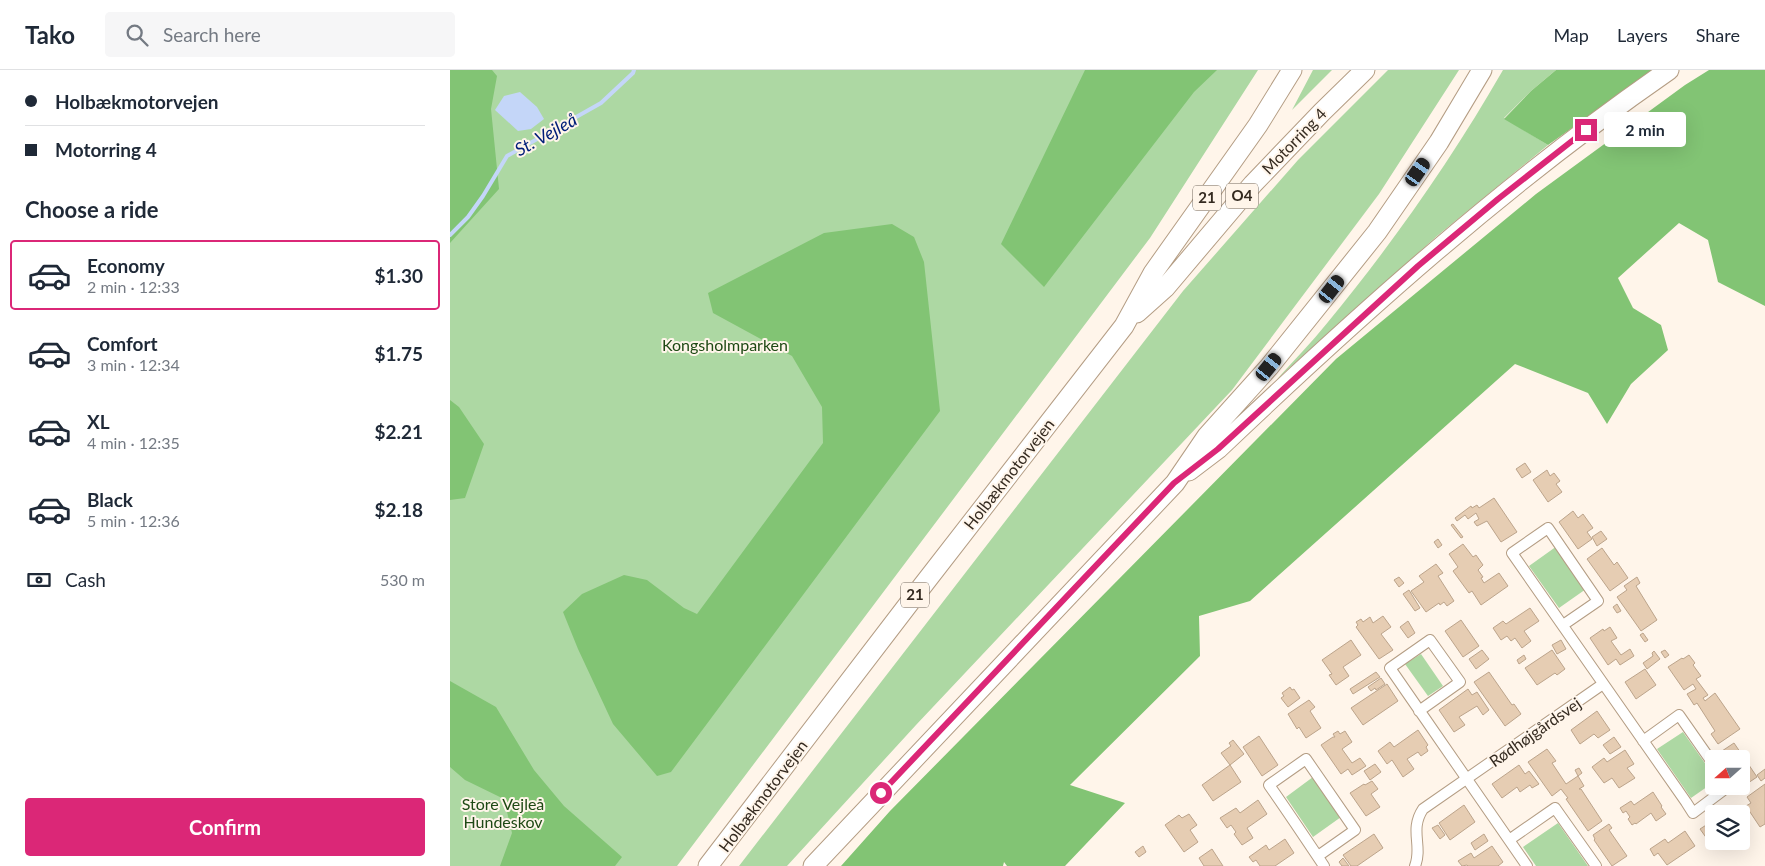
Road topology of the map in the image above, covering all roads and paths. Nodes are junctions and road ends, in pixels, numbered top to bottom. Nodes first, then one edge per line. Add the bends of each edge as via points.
1 (1292, 70) edge
2 (1365, 70) edge
3 (1482, 70) edge
4 (1669, 70) edge
5 (1124, 326) junction
6 (1174, 483) junction
7 (1563, 625) junction
8 (1603, 684) junction
9 (1419, 710) junction
10 (1643, 741) junction
11 (1705, 751) edge
12 (1467, 779) junction
13 (1717, 795) edge
14 (1509, 840) junction
15 (1318, 856) junction
16 (708, 866) edge
17 (813, 866) edge
18 (1324, 866) edge
19 (1415, 866) edge
20 (1527, 866) edge
21 (1596, 866) edge

1 - 5 highway, Holbækmotorvejen / 21 via 1154,273
2 - 5 highway, Motorring 4 / O4 via 1259,178 1165,288
3 - 6 highway via 1439,142 1377,232 1269,367 1207,436
4 - 6 highway via 1586,130 1439,248 1218,449
5 - 16 highway, Holbækmotorvejen / 21
6 - 17 highway
7 - 7 street via 1512,553 1548,528 1598,601
7 - 8 street
8 - 10 street
8 - 12 street, Rødhøjgårdsvej
9 - 9 street via 1460,682 1430,640 1390,668
9 - 12 street
10 - 11 street via 1680,716
10 - 13 street via 1693,813
12 - 14 street
12 - 19 street, Rødhøjgårdsvej via 1423,809 1418,817
14 - 20 street
14 - 21 street via 1556,808
15 - 15 street via 1269,785 1306,759 1355,830
15 - 18 street

